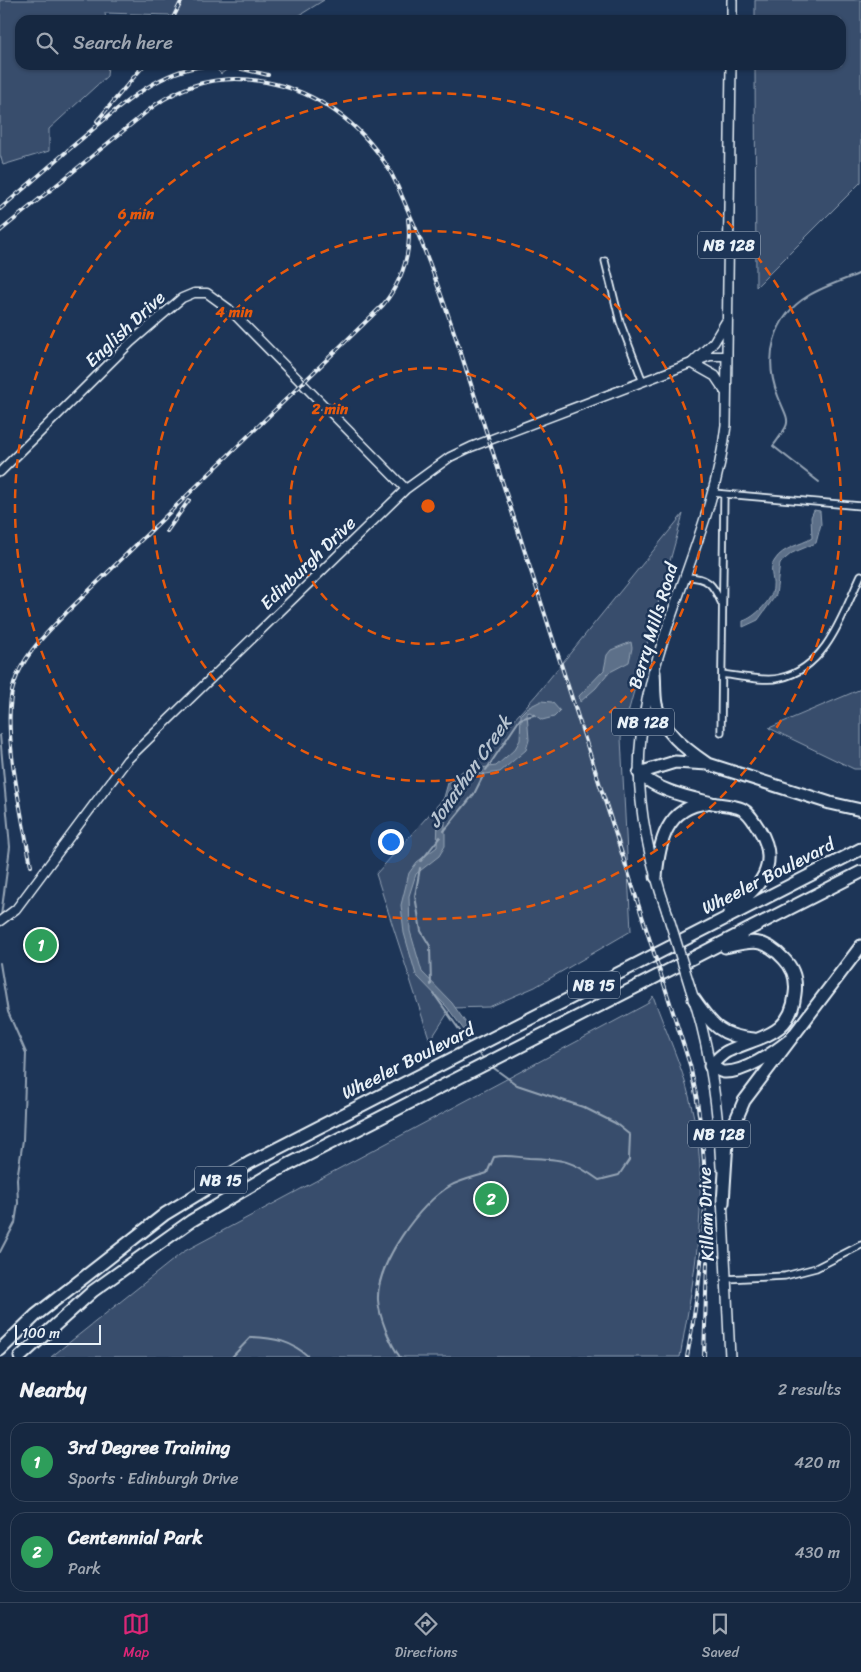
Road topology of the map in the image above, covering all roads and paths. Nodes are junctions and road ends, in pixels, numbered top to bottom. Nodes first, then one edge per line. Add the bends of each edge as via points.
1 (732, 0) edge
2 (732, 15) edge
3 (731, 70) edge
4 (605, 261) dead end
5 (727, 319) junction
6 (727, 356) junction
7 (692, 363) junction
8 (643, 382) junction
9 (727, 395) junction
10 (0, 472) edge
11 (406, 489) junction
12 (713, 493) junction
13 (724, 495) junction
14 (861, 506) edge
15 (861, 575) edge
16 (686, 576) junction
17 (724, 607) junction
18 (654, 672) junction
19 (722, 674) junction
20 (721, 732) dead end
21 (708, 764) junction
22 (639, 774) junction
23 (711, 802) junction
24 (861, 810) edge
25 (861, 849) edge
26 (861, 872) edge
27 (656, 877) junction
28 (0, 921) edge
29 (712, 924) junction
30 (861, 946) edge
31 (706, 951) junction
32 (680, 954) joint
33 (694, 999) junction
34 (758, 1039) junction
35 (788, 1042) junction
36 (710, 1066) junction
37 (723, 1203) junction
38 (861, 1245) edge
39 (725, 1279) junction
40 (0, 1350) edge
41 (20, 1357) edge
42 (730, 1357) edge

1 - 2 main road
3 - 5 main road, NB 128
4 - 8 street via 620,322
5 - 6 main road, NB 128
5 - 7 main road via 714,342
6 - 7 street, Edinburgh Drive via 710,356
6 - 9 main road, NB 128
7 - 8 street, Edinburgh Drive
7 - 9 main road via 716,376
8 - 11 street, Edinburgh Drive via 461,452
9 - 12 main road, Berry Mills Road / NB 128 via 726,425
10 - 11 street, English Drive via 131,342 182,298 194,293 207,293 230,309
11 - 28 street, Edinburgh Drive via 127,760 16,909
12 - 13 street
12 - 16 main road, Berry Mills Road / NB 128
13 - 14 street
13 - 17 street
15 - 19 street via 829,643 801,670 779,679
16 - 17 street via 701,577 710,583
16 - 18 main road, Berry Mills Road / NB 128
17 - 19 street
18 - 21 highway via 656,705 663,722 676,740
18 - 22 main road, Berry Mills Road / NB 128 via 641,737
19 - 20 street
21 - 22 highway via 675,762
21 - 24 highway
22 - 23 highway via 648,782
22 - 27 main road, Berry Mills Road / NB 128 via 645,826
23 - 27 highway via 693,804 678,815 666,831 658,849
23 - 29 highway via 741,808 750,816 767,847 767,872 754,892
25 - 29 highway, Wheeler Boulevard / NB 15
26 - 31 highway, NB 15
27 - 32 main road, Berry Mills Road / NB 128, bridge
29 - 40 highway, Wheeler Boulevard / NB 15 via 249,1163 165,1214 36,1315
30 - 35 highway
31 - 34 highway via 763,942 789,964 797,981 794,1010 775,1033
31 - 41 highway, NB 15 via 276,1171 191,1222 93,1291
32 - 33 main road, Killam Drive / NB 128, bridge
33 - 34 highway via 716,1028 728,1035
33 - 36 main road, Killam Drive / NB 128
34 - 36 highway via 726,1052
35 - 36 highway via 768,1057 740,1068 724,1072
35 - 37 highway via 744,1101 734,1122 727,1141
36 - 37 main road, Killam Drive / NB 128 via 717,1106
37 - 39 main road, Killam Drive / NB 128
38 - 39 street via 816,1268 785,1276
39 - 42 main road, Killam Drive / NB 128

